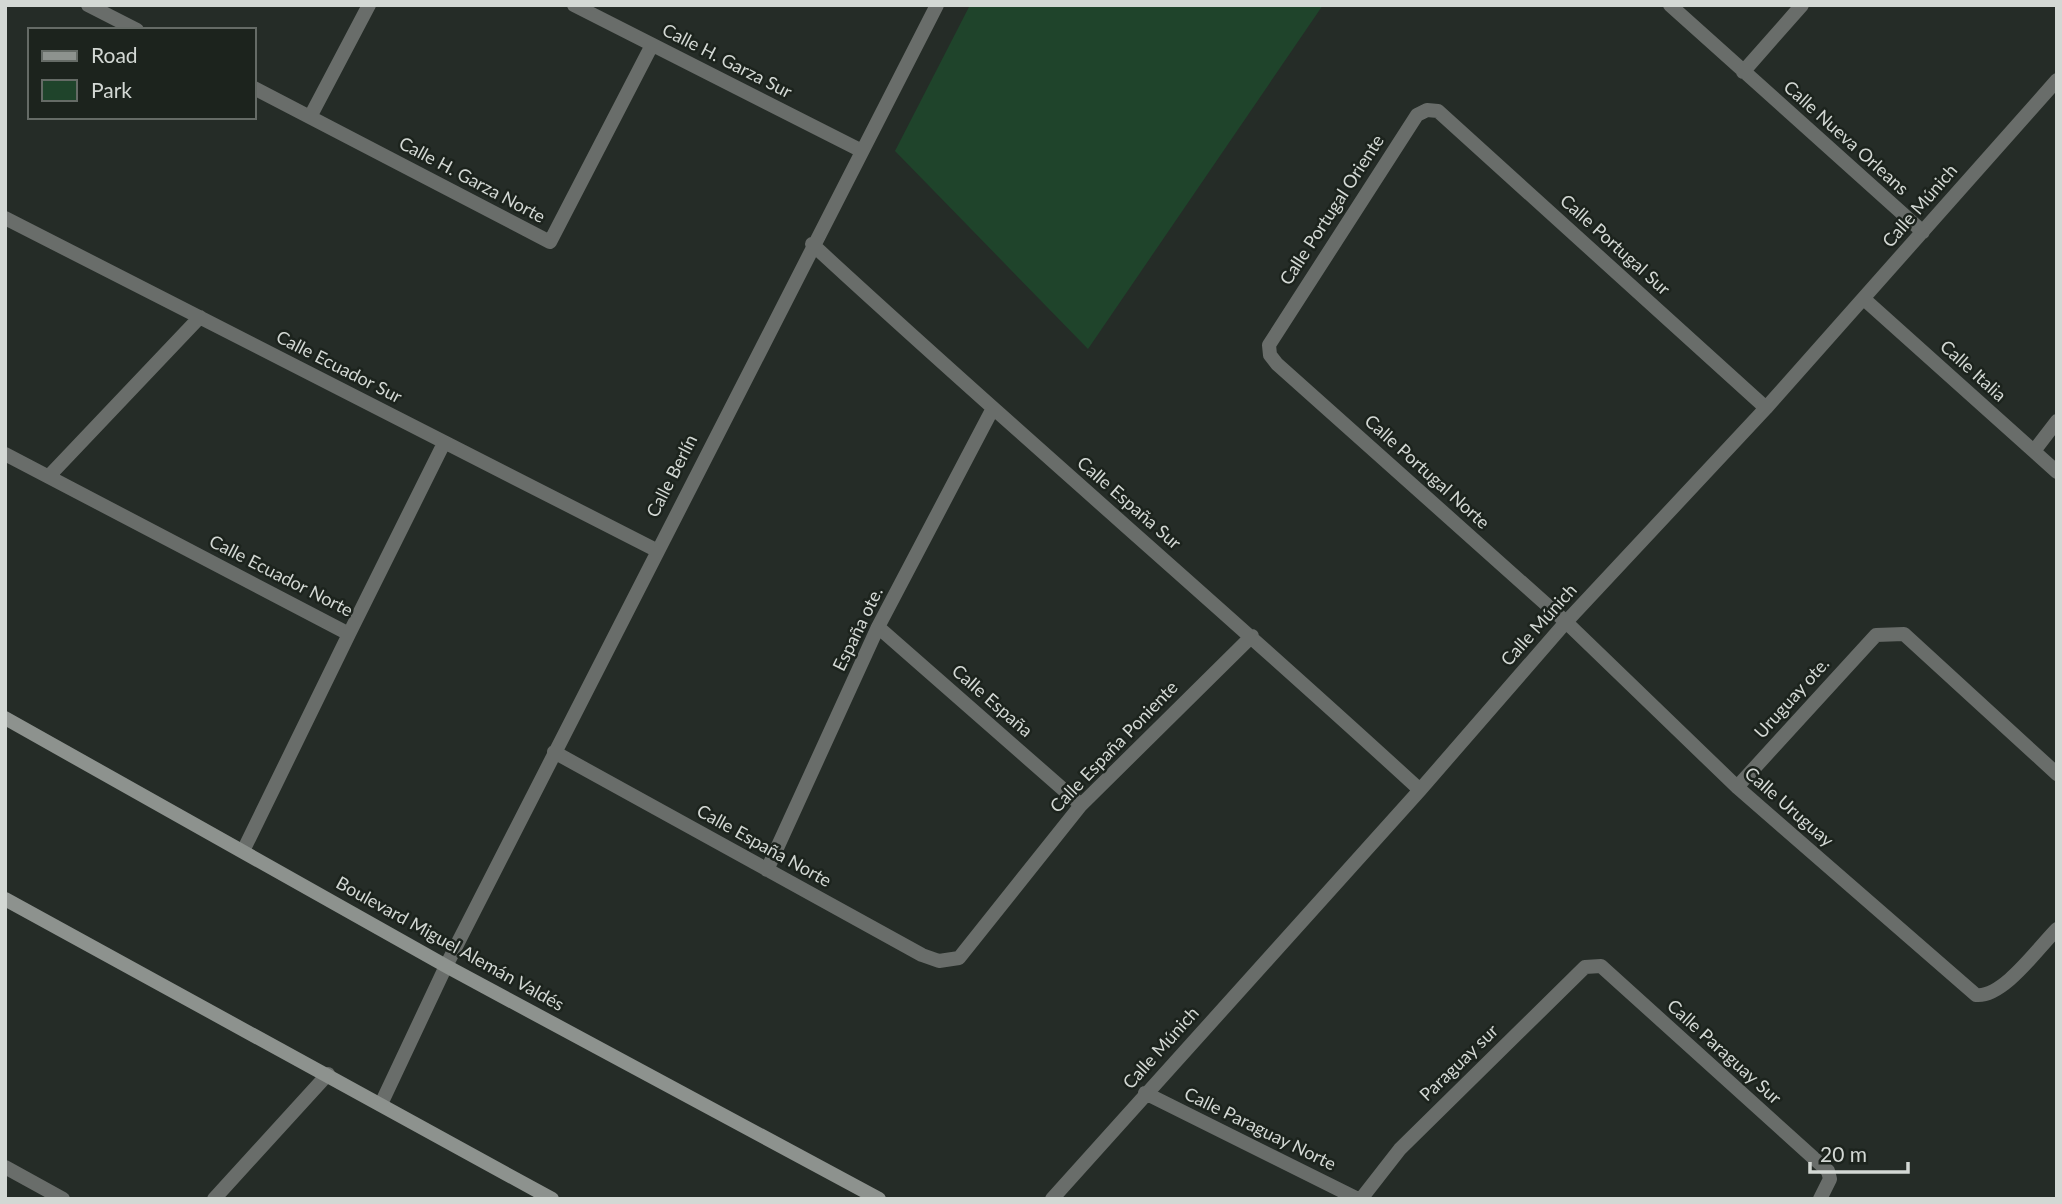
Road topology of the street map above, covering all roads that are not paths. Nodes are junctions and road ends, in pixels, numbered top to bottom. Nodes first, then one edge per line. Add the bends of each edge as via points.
1 (88, 5) edge
2 (369, 5) edge
3 (574, 5) edge
4 (937, 5) edge
5 (1670, 5) edge
6 (1802, 5) edge
7 (133, 28) edge
8 (652, 45) junction
9 (1743, 72) junction
10 (2057, 80) edge
11 (256, 89) edge
12 (1438, 111) joint
13 (310, 117) junction
14 (862, 151) junction
15 (5, 218) edge
16 (1923, 232) junction
17 (812, 244) junction
18 (1864, 299) junction
19 (200, 317) junction
20 (1269, 345) joint
21 (1766, 408) junction
22 (992, 410) junction
23 (2057, 421) edge
24 (444, 443) junction
25 (2034, 451) junction
26 (5, 454) edge
27 (2057, 472) edge
28 (49, 476) junction
29 (656, 550) junction
30 (1566, 622) junction
31 (878, 627) junction
32 (349, 634) junction
33 (1252, 636) junction
34 (5, 718) edge
35 (554, 752) junction
36 (2057, 774) edge
37 (1737, 787) junction
38 (1420, 790) junction
39 (1081, 805) junction
40 (243, 851) junction
41 (767, 870) junction
42 (5, 900) edge
43 (2057, 929) edge
44 (959, 958) joint
45 (1594, 964) joint
46 (446, 965) junction
47 (328, 1074) junction
48 (1145, 1093) junction
49 (381, 1104) junction
50 (5, 1167) edge
51 (63, 1199) edge
52 (215, 1199) edge
53 (552, 1199) edge
54 (879, 1199) edge
55 (1052, 1199) edge
56 (1359, 1199) edge
57 (1820, 1199) edge

1 - 7 street
2 - 13 street
3 - 8 street, Calle H. Garza Sur
4 - 14 street, Calle Berlín
5 - 9 street, Calle Nueva Orleans
6 - 9 street
8 - 13 street, Calle H. Garza Norte via 550,242
8 - 14 street, Calle H. Garza Sur
9 - 16 street, Calle Nueva Orleans
10 - 16 street, Calle Múnich
11 - 13 street, Calle H. Garza Norte
12 - 20 street, Calle Portugal Oriente via 1416,115
12 - 21 street, Calle Portugal Sur
14 - 17 street, Calle Berlín
15 - 19 street, Calle Ecuador Sur
16 - 18 street, Calle Múnich
17 - 22 street, Calle España Sur
17 - 29 street, Calle Berlín
18 - 21 street, Calle Múnich
18 - 25 street, Calle Italia
19 - 24 street, Calle Ecuador Sur
19 - 28 street
20 - 30 street, Calle Portugal Norte via 1277,364
21 - 30 street, Calle Múnich
22 - 31 street, España ote.
22 - 33 street, Calle España Sur
23 - 25 street
24 - 29 street, Calle Ecuador Sur
24 - 32 street, Calle Ecuador Norte
25 - 27 street, Calle Italia
26 - 28 street, Calle Ecuador Norte
28 - 32 street, Calle Ecuador Norte
29 - 35 street, Calle Berlín
30 - 37 street, Calle Uruguay
30 - 38 street, Calle Múnich
31 - 39 street, Calle España
31 - 41 street, España ote.
32 - 40 street
33 - 38 street, Calle España Sur
33 - 39 street, Calle España Poniente
34 - 40 main road, Boulevard Miguel Alemán Valdés
35 - 41 street, Calle España Norte
35 - 46 street, Calle Berlín
36 - 37 street, Uruguay ote. via 1904,634 1876,635
37 - 43 street, Calle Uruguay via 1976,995 1999,990
38 - 48 street, Calle Múnich
39 - 44 street, Calle España Poniente
40 - 46 main road, Boulevard Miguel Alemán Valdés
41 - 44 street, Calle España Norte via 922,955 940,961
42 - 47 main road
45 - 56 street, Paraguay sur via 1585,967 1400,1149
45 - 57 street, Calle Paraguay Sur via 1828,1171 1830,1179
46 - 49 street, Calle Berlín
46 - 54 main road, Boulevard Miguel Alemán Valdés
47 - 49 main road
47 - 52 street
48 - 55 street, Calle Múnich
48 - 56 street, Calle Paraguay Norte
49 - 53 main road
50 - 51 street

